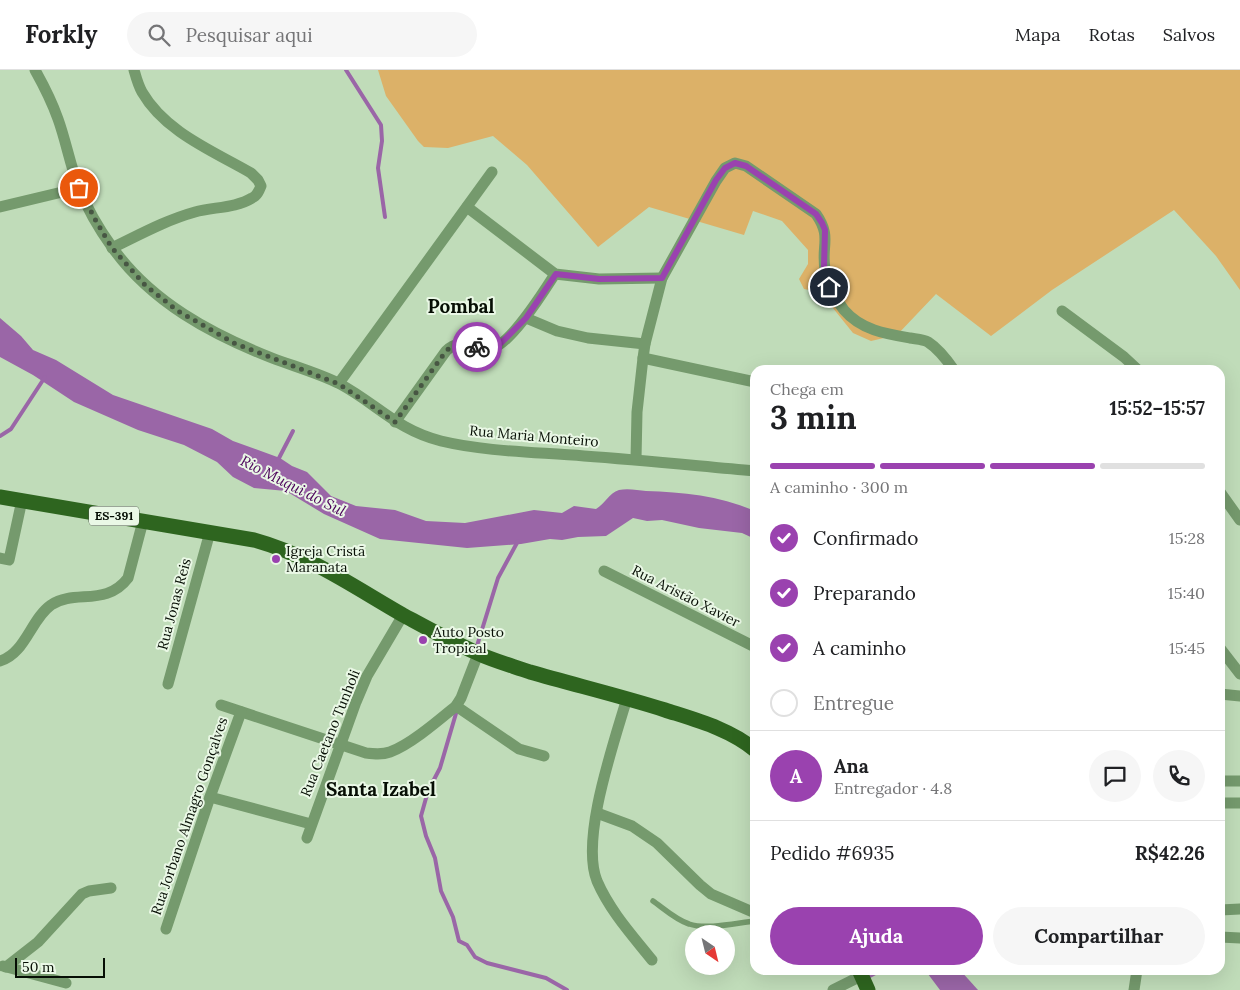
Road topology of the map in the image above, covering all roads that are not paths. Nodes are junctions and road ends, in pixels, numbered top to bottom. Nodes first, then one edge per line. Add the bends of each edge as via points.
1 (35, 70) edge
2 (134, 70) edge
3 (492, 172) dead end
4 (79, 188) junction
5 (0, 207) edge
6 (468, 207) junction
7 (112, 248) junction
8 (556, 274) junction
9 (662, 278) junction
10 (1062, 311) dead end
11 (526, 318) junction
12 (645, 344) junction
13 (643, 358) junction
14 (950, 365) edge
15 (1133, 365) edge
16 (750, 381) edge
17 (339, 384) junction
18 (395, 422) junction
19 (636, 459) junction
20 (750, 470) edge
21 (0, 497) edge
22 (1225, 499) edge
23 (22, 500) junction
24 (1240, 520) edge
25 (143, 521) junction
26 (210, 532) junction
27 (0, 558) edge
28 (604, 571) dead end
29 (403, 615) junction
30 (750, 644) edge
31 (478, 654) junction
32 (1225, 654) edge
33 (0, 661) edge
34 (1240, 674) edge
35 (168, 684) dead end
36 (1225, 694) edge
37 (1240, 696) edge
38 (627, 698) junction
39 (221, 706) dead end
40 (456, 706) junction
41 (241, 712) junction
42 (340, 744) junction
43 (750, 746) edge
44 (544, 756) dead end
45 (1225, 781) edge
46 (1240, 781) edge
47 (210, 797) junction
48 (1225, 803) edge
49 (1240, 803) edge
50 (597, 813) junction
51 (311, 824) junction
52 (307, 838) dead end
53 (111, 888) dead end
54 (652, 901) dead end
55 (1240, 909) edge
56 (1225, 910) edge
57 (750, 911) edge
58 (750, 922) edge
59 (166, 929) dead end
60 (1225, 937) edge
61 (1240, 938) edge
62 (652, 960) dead end
63 (3, 966) edge
64 (857, 975) edge
65 (861, 975) edge
66 (1136, 975) edge
67 (66, 984) dead end
68 (834, 990) edge
69 (868, 990) edge
70 (1134, 990) edge

1 - 4 street, Rua Maria Monteiro via 58,117
2 - 7 street via 142,91 173,128 251,173 261,186 252,198 194,212
3 - 6 street
4 - 5 street
4 - 7 street, Rua Maria Monteiro
6 - 8 street
6 - 17 street
7 - 17 street, Rua Maria Monteiro via 146,286 178,311 234,343
8 - 9 street via 599,279
8 - 11 street
9 - 12 street
9 - 14 street via 725,168 735,163 746,166 816,214 825,230 824,268 829,287 845,311 880,333 927,341
10 - 15 street
11 - 12 street via 557,331 588,338
11 - 18 street via 498,346 490,349 459,343 453,345
12 - 13 street
13 - 16 street
13 - 19 street
17 - 18 street, Rua Maria Monteiro
18 - 19 street, Rua Maria Monteiro via 420,435 452,443
19 - 20 street, Rua Maria Monteiro
21 - 23 main road, ES-391
22 - 24 street
23 - 25 main road, ES-391
23 - 27 street via 9,560
25 - 26 main road, ES-391
25 - 33 street via 124,584 110,593 50,606 9,658
26 - 29 main road, ES-391 via 276,546 347,581
26 - 35 street, Rua Jonas Reis
28 - 30 street, Rua Aristão Xavier
29 - 31 main road, ES-391
29 - 42 street, Rua Caetano Tunholi via 368,676
31 - 38 main road, ES-391
31 - 40 street
32 - 34 street
36 - 37 street
38 - 43 main road, ES-391 via 726,732
38 - 50 street
39 - 41 street
40 - 42 street via 389,752 366,753
40 - 44 street via 519,749
41 - 42 street
41 - 47 street, Rua Jorbano Almagro Gonçalves
42 - 51 street, Rua Caetano Tunholi
45 - 46 street
47 - 51 street
47 - 59 street, Rua Jorbano Almagro Gonçalves
48 - 49 street
50 - 57 street via 632,826 657,843 711,894
50 - 62 street via 591,853 597,881 618,918
51 - 52 street, Rua Caetano Tunholi
53 - 63 street via 82,894 38,942
54 - 58 lane via 690,925
55 - 56 street
60 - 61 street
63 - 67 street
64 - 68 street
65 - 69 main road
66 - 70 street

